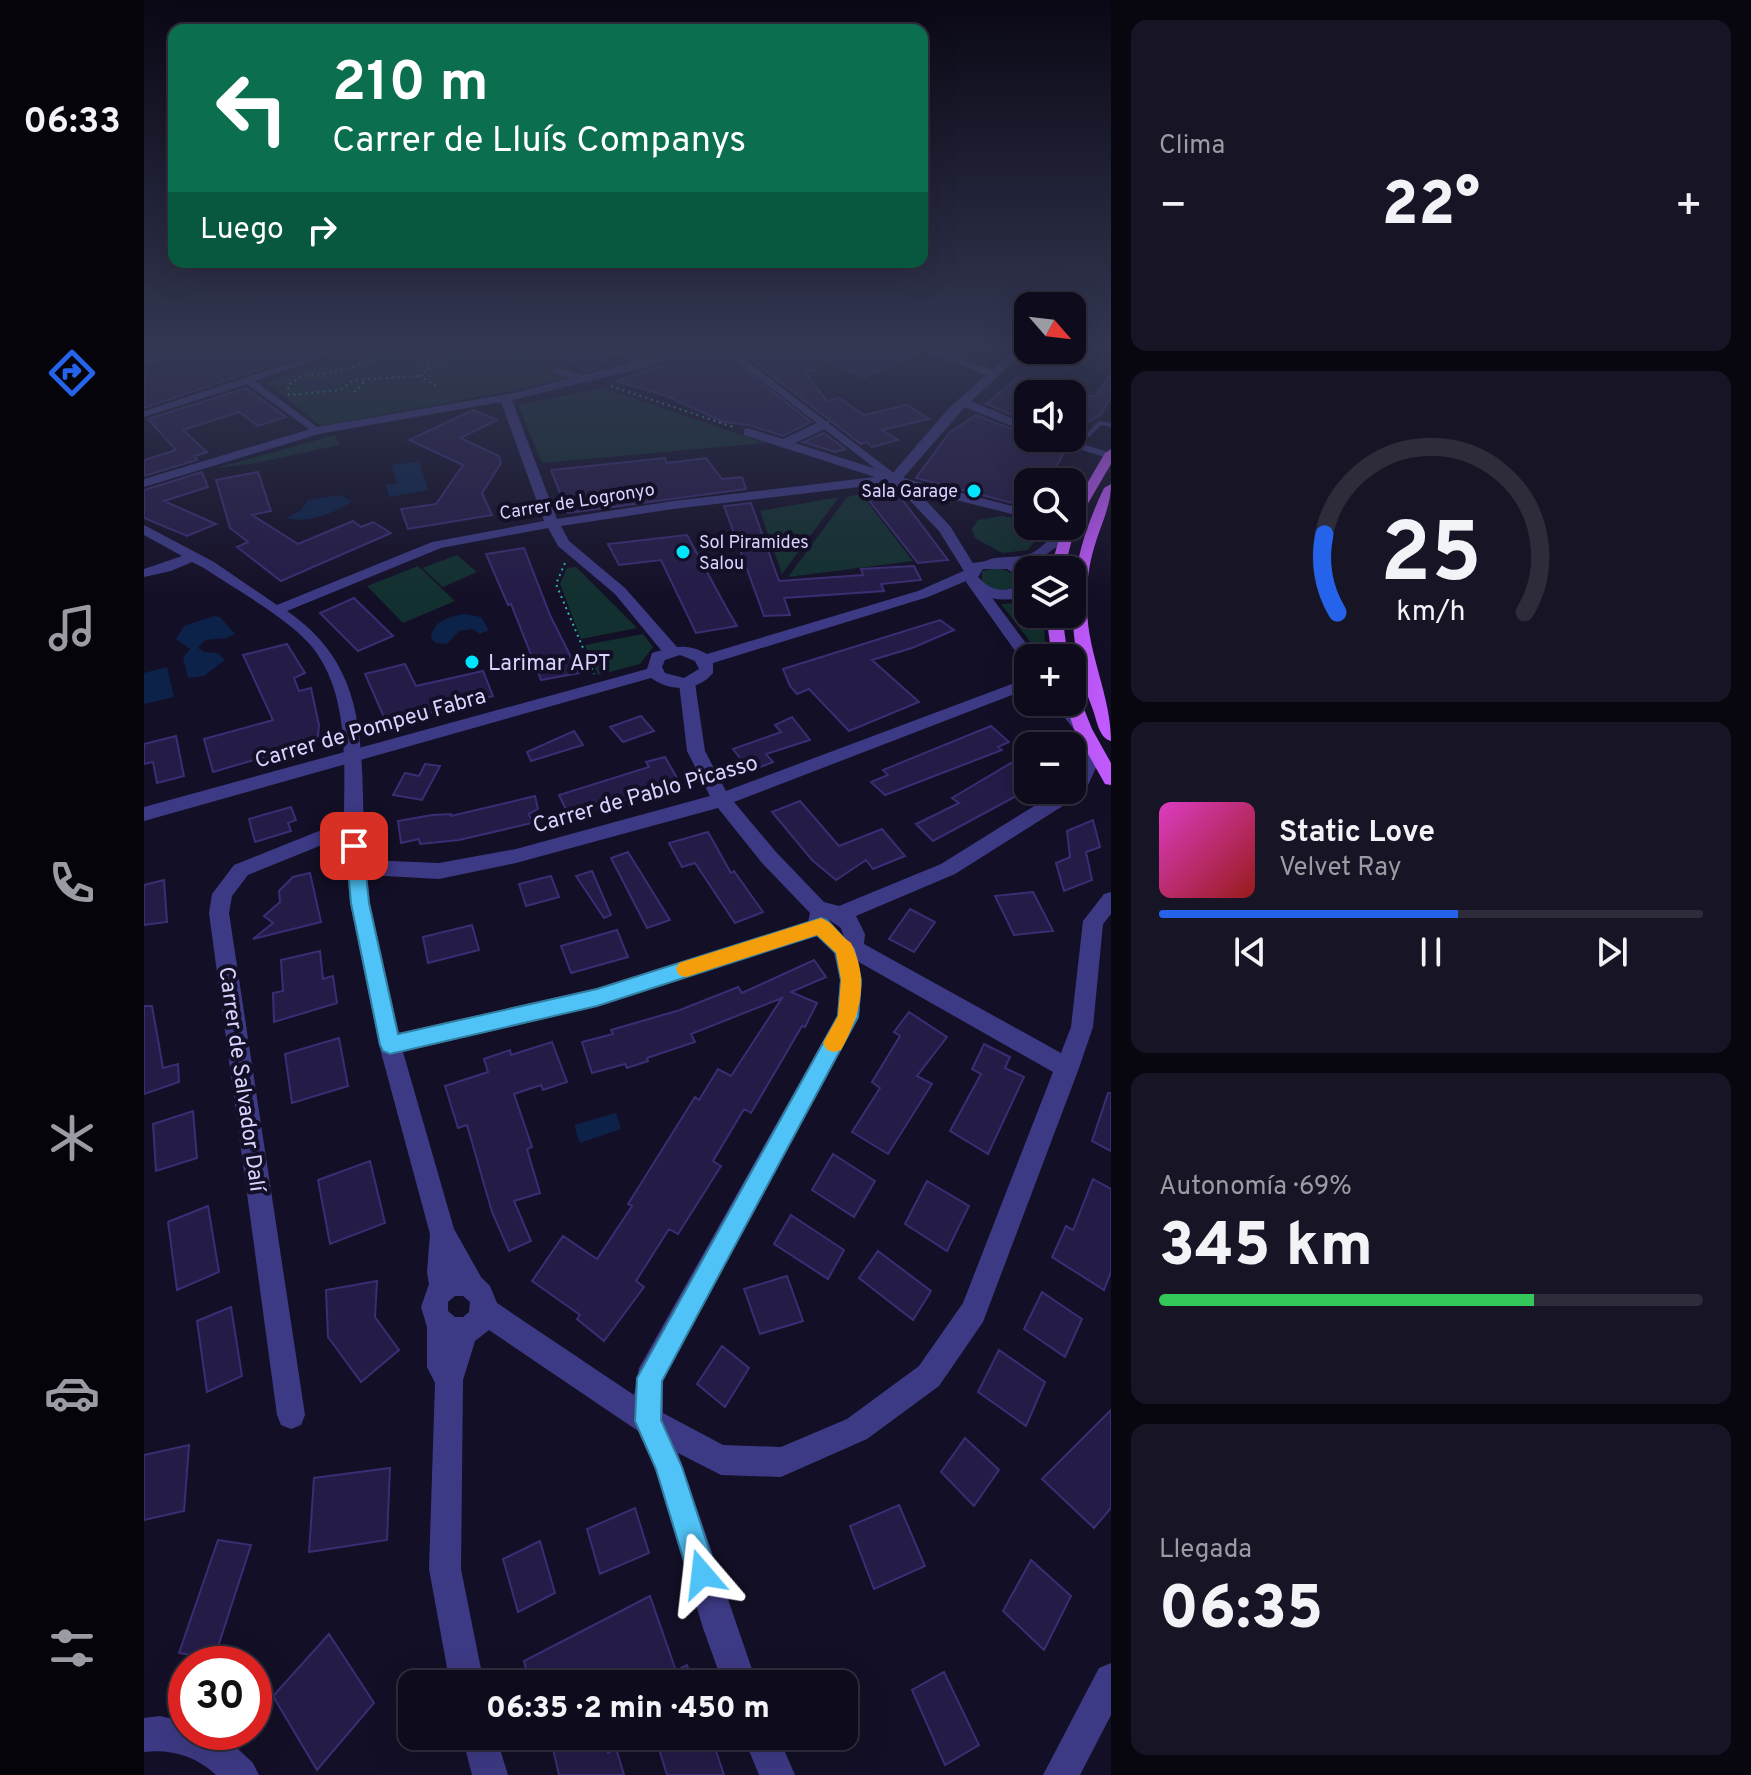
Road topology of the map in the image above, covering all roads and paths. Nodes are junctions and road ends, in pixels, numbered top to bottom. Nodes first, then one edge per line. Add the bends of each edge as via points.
1 (308, 434) edge
2 (518, 434) edge
3 (754, 434) edge
4 (805, 434) edge
5 (838, 434) edge
6 (936, 434) edge
7 (784, 444) junction
8 (1086, 448) edge
9 (1110, 454) edge
10 (898, 480) junction
11 (144, 483) edge
12 (1111, 488) edge
13 (1086, 497) edge
14 (1014, 510) edge
15 (1095, 518) junction
16 (1111, 521) edge
17 (552, 523) junction
18 (144, 529) edge
19 (945, 529) junction
20 (1052, 540) edge
21 (193, 556) junction
22 (1082, 556) edge
23 (565, 563) dead end
24 (1004, 564) edge
25 (144, 573) edge
26 (975, 583) junction
27 (1014, 591) edge
28 (923, 594) junction
29 (277, 610) junction
30 (1076, 628) edge
31 (1079, 628) edge
32 (1079, 637) junction
33 (1019, 644) edge
34 (671, 651) junction
35 (704, 660) junction
36 (655, 672) junction
37 (687, 683) junction
38 (603, 687) junction
39 (1014, 688) edge
40 (1071, 716) edge
41 (1084, 732) edge
42 (1086, 735) joint
43 (1111, 735) edge
44 (353, 757) junction
45 (1086, 770) edge
46 (1111, 779) edge
47 (722, 800) junction
48 (1052, 804) edge
49 (144, 814) edge
50 (353, 825) junction
51 (356, 867) junction
52 (1111, 900) edge
53 (827, 917) junction
54 (848, 949) junction
55 (390, 1045) junction
56 (1067, 1068) junction
57 (458, 1286) junction
58 (462, 1323) junction
59 (291, 1415) dead end
60 (648, 1421) junction
61 (464, 1670) edge
62 (735, 1670) edge
63 (1111, 1680) edge
64 (144, 1735) edge
65 (483, 1750) edge
66 (766, 1750) edge
67 (241, 1775) edge
68 (490, 1775) edge
69 (777, 1775) edge
70 (1061, 1775) edge

1 - 11 street
2 - 17 street
3 - 7 street
4 - 7 street
5 - 10 street
6 - 10 street
7 - 10 street
8 - 9 street
9 - 13 main road
10 - 14 street
10 - 17 street, Carrer de Logronyo
10 - 19 street
12 - 15 main road
15 - 16 street
15 - 22 main road
17 - 29 street, Carrer de Logronyo via 437,545
17 - 34 street via 563,543 620,591
18 - 21 street
19 - 24 street
19 - 26 street
20 - 24 street via 1031,558
21 - 25 street
21 - 29 street
23 - 38 path via 556,584
24 - 26 street via 978,566
26 - 27 street
26 - 28 street
26 - 28 street
26 - 33 street
28 - 35 street
29 - 44 street via 320,646 347,708
30 - 32 street
31 - 32 main road
32 - 43 main road
34 - 35 street
34 - 36 street via 655,662
35 - 37 street via 704,674
36 - 37 street via 668,682
36 - 38 street, Carrer de Pompeu Fabra
37 - 47 street via 696,752
38 - 44 street, Carrer de Pompeu Fabra
39 - 47 street, Carrer de Pablo Picasso
40 - 41 street
42 - 45 street
42 - 46 main road
44 - 49 street, Carrer de Pompeu Fabra
44 - 50 street
47 - 51 street, Carrer de Pablo Picasso via 516,856 439,871
47 - 53 street
48 - 53 street via 948,869
50 - 51 street
50 - 59 street, Carrer de Salvador Dalí via 241,870 222,894 219,913
51 - 55 street
52 - 56 street via 1093,921 1082,1027
53 - 54 street via 834,942
53 - 55 street via 597,997
54 - 56 street
54 - 60 street via 848,1017 649,1378
55 - 57 street via 443,1234 440,1272
56 - 60 street via 973,1312 929,1376 857,1429 781,1462 721,1460
57 - 58 street via 480,1292
57 - 58 street via 436,1304 437,1320
58 - 60 street via 490,1314
58 - 61 street via 449,1380 445,1569
60 - 62 street via 669,1467
63 - 70 street
64 - 67 street via 160,1733 209,1745
65 - 68 street
66 - 69 street

